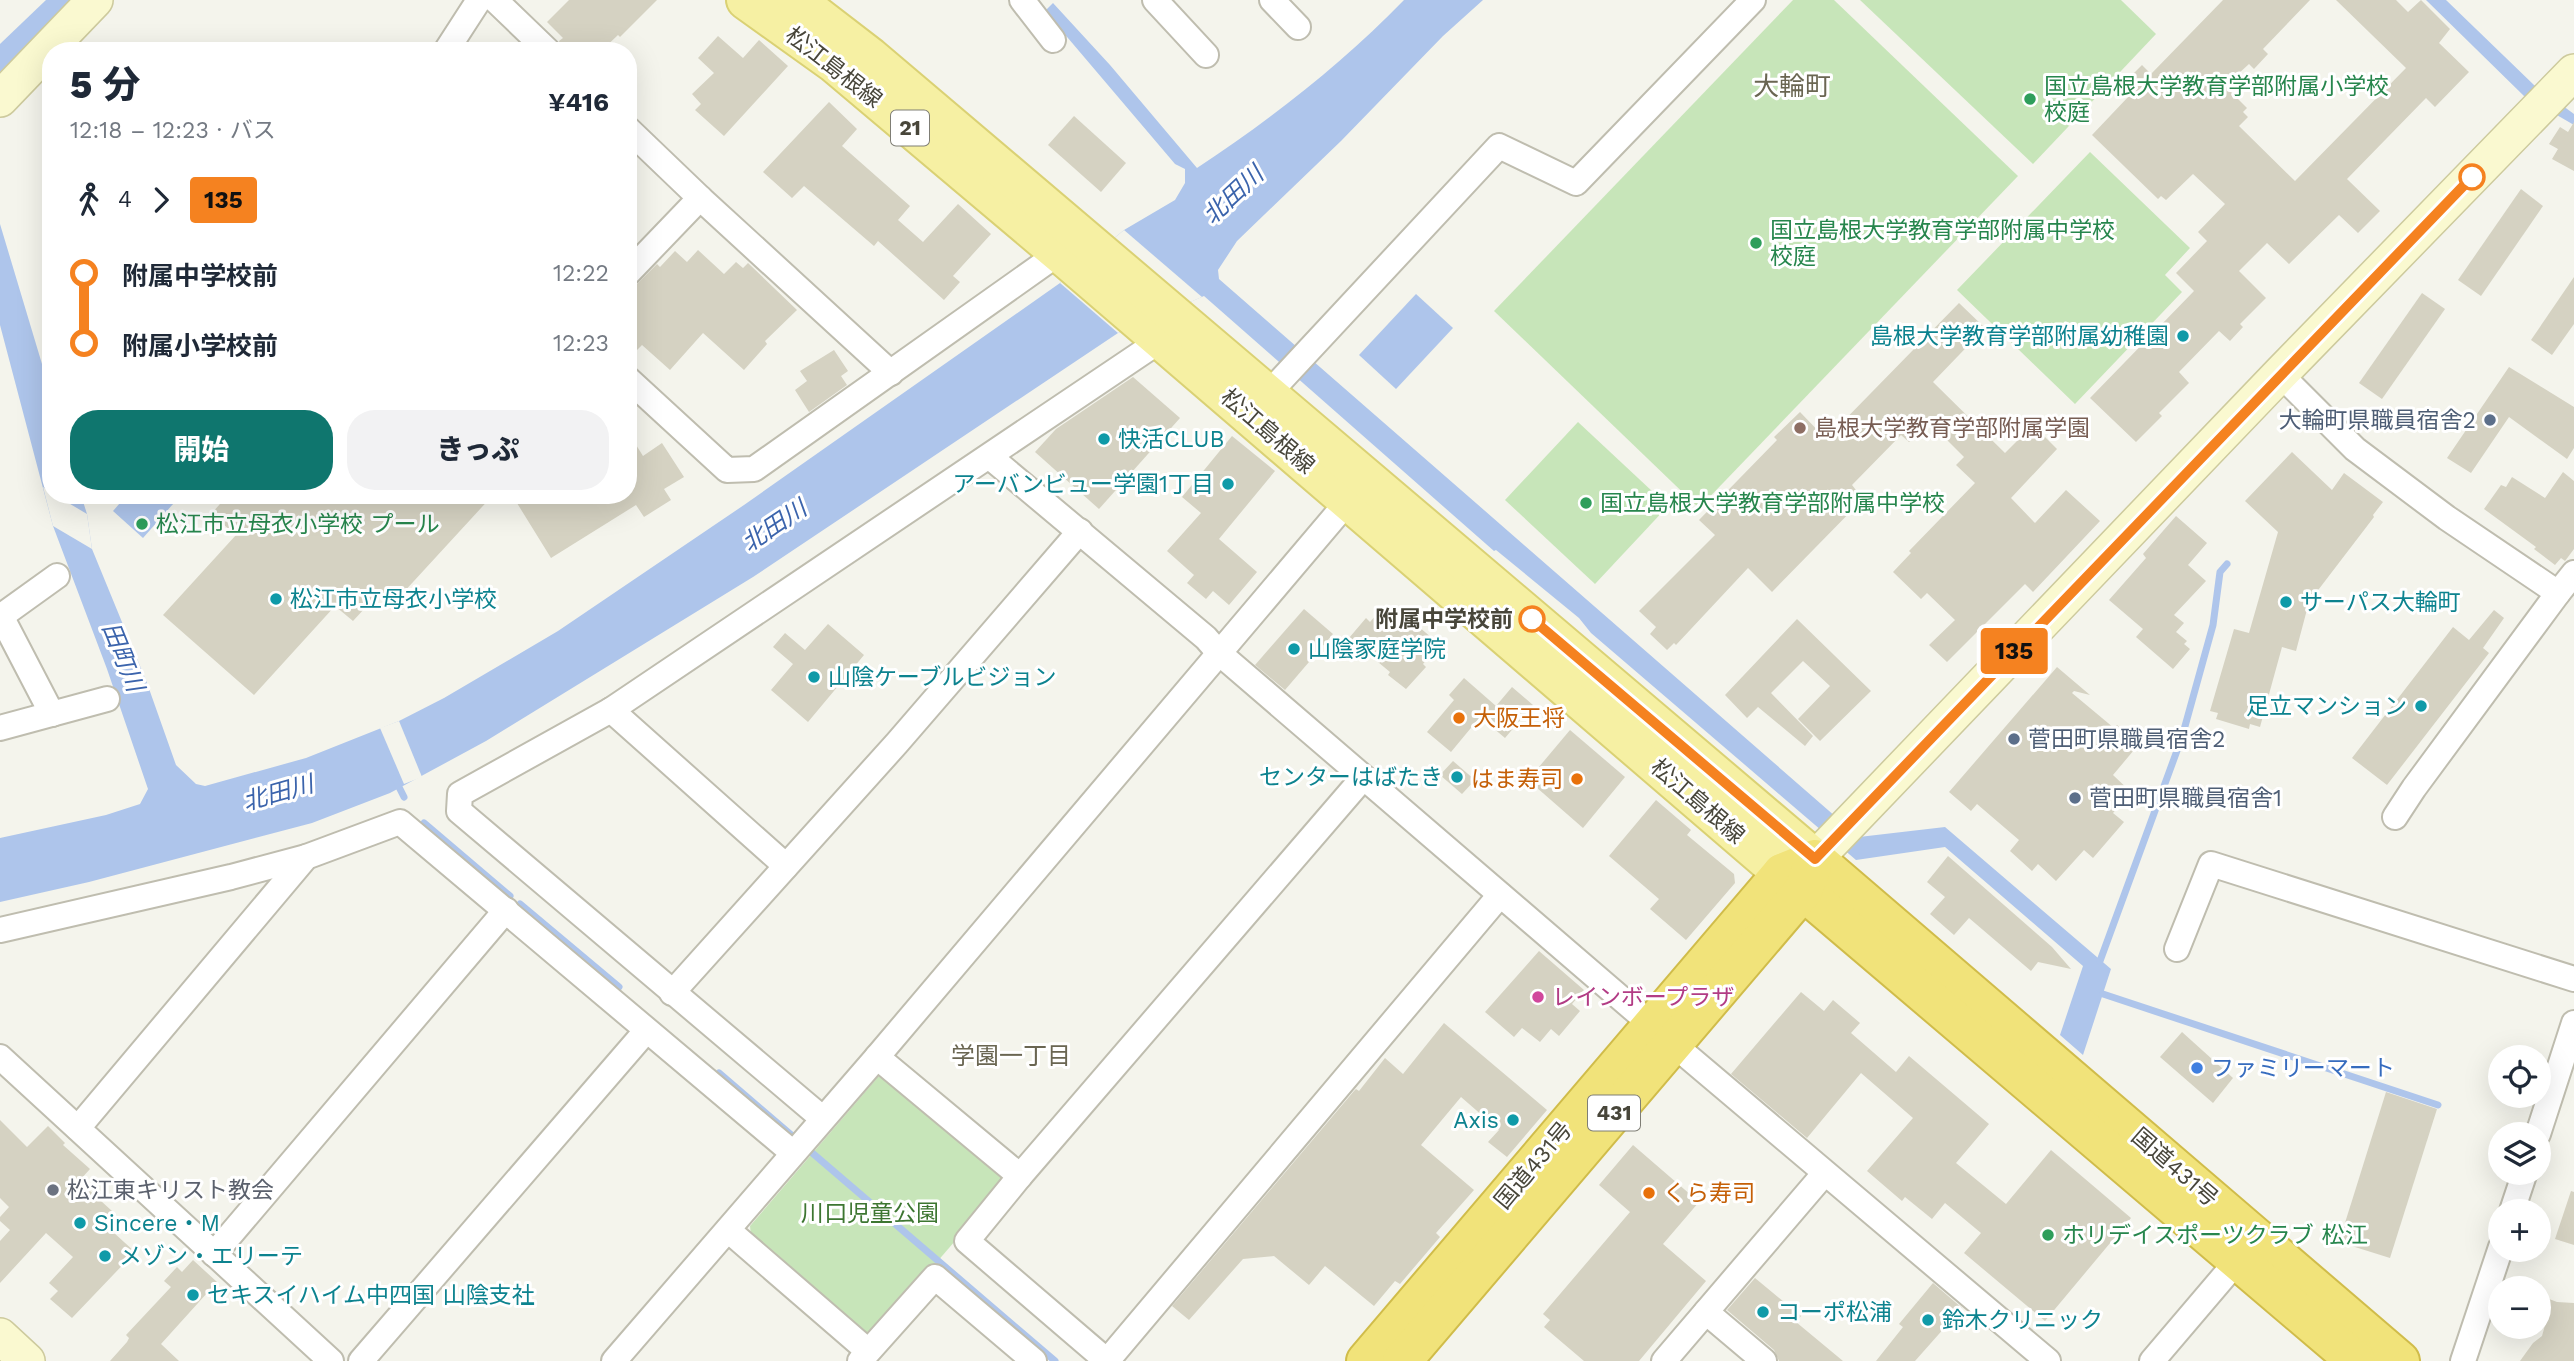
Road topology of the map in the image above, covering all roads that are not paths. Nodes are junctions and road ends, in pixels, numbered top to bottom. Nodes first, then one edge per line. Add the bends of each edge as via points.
1 (95, 0) edge
2 (479, 0) edge
3 (495, 0) edge
4 (746, 0) edge
5 (796, 0) edge
6 (1155, 0) edge
7 (1272, 0) edge
8 (1753, 0) edge
9 (1031, 3) edge
10 (1298, 27) dead end
11 (1053, 40) dead end
12 (55, 42) edge
13 (452, 42) edge
14 (539, 42) edge
15 (42, 55) edge
16 (1206, 55) dead end
17 (2555, 92) edge
18 (0, 99) edge
19 (637, 137) edge
20 (700, 198) junction
21 (1074, 253) junction
22 (637, 264) edge
23 (1161, 327) junction
24 (891, 373) junction
25 (1286, 373) junction
26 (2280, 374) junction
27 (637, 387) edge
28 (990, 457) junction
29 (1349, 500) junction
30 (1080, 531) junction
31 (2574, 573) edge
32 (57, 576) dead end
33 (2558, 593) junction
34 (1, 616) edge
35 (1219, 653) junction
36 (107, 699) dead end
37 (611, 710) junction
38 (52, 714) junction
39 (0, 728) edge
40 (1362, 779) junction
41 (2395, 817) dead end
42 (306, 857) junction
43 (786, 866) junction
44 (1800, 874) junction
45 (1500, 895) junction
46 (506, 910) junction
47 (0, 930) edge
48 (2177, 949) dead end
49 (2574, 979) edge
50 (673, 993) junction
51 (2574, 1023) edge
52 (646, 1031) junction
53 (1662, 1035) junction
54 (0, 1057) edge
55 (877, 1057) junction
56 (2067, 1095) junction
57 (2542, 1122) edge
58 (78, 1128) junction
59 (804, 1139) junction
60 (1824, 1174) junction
61 (1020, 1176) junction
62 (728, 1230) junction
63 (214, 1254) junction
64 (2238, 1260) junction
65 (2496, 1262) edge
66 (1706, 1312) junction
67 (0, 1336) edge
68 (864, 1356) edge
69 (27, 1361) edge
70 (331, 1361) edge
71 (361, 1361) edge
72 (614, 1361) edge
73 (1034, 1361) edge
74 (1107, 1361) edge
75 (1366, 1361) edge
76 (1402, 1361) edge
77 (1664, 1361) edge
78 (1763, 1361) edge
79 (2048, 1361) edge
80 (2152, 1361) edge
81 (2356, 1361) edge
82 (2400, 1361) edge
83 (2463, 1361) edge

1 - 12 street
2 - 13 street
3 - 14 street
4 - 21 main road, 松江島根線 / 21
5 - 21 main road, 松江島根線 / 21 via 870,57
6 - 16 street
7 - 10 street
8 - 25 street via 1576,183 1499,146
9 - 11 street
15 - 18 street
17 - 26 street
19 - 20 street
20 - 22 street
20 - 24 street
21 - 23 main road, 松江島根線 / 21
21 - 24 street
23 - 25 main road, 松江島根線 / 21
23 - 28 street
23 - 29 main road, 松江島根線 / 21
24 - 27 street via 754,469 727,470
25 - 44 main road, 松江島根線 / 21
26 - 33 street via 2355,449
26 - 44 street
28 - 30 street
28 - 37 street
29 - 35 street
29 - 44 main road, 松江島根線 / 21
30 - 35 street
30 - 43 street
31 - 33 street
32 - 34 street
33 - 41 street
34 - 38 street
35 - 40 street
35 - 55 street
36 - 38 street
37 - 43 street
37 - 50 street via 460,794 458,811
38 - 39 street
40 - 45 street
40 - 61 street
42 - 46 street via 400,822
42 - 47 street
42 - 58 street
43 - 50 street
44 - 53 highway, 国道431号 / 431
44 - 53 highway, 国道431号 / 431 via 1701,1011
44 - 56 highway
45 - 53 street
45 - 74 street
46 - 52 street
46 - 63 street
48 - 49 street via 2211,864
50 - 59 street
51 - 57 street
52 - 59 street
52 - 71 street
53 - 60 street
53 - 75 highway, 国道431号 / 431
53 - 76 highway, 国道431号 / 431
54 - 58 street
55 - 59 street
55 - 61 street
56 - 64 highway, 国道431号
56 - 82 highway, 国道431号
58 - 63 street
59 - 62 street
60 - 66 street
60 - 79 street
61 - 74 street via 967,1241
62 - 68 street
62 - 72 street
63 - 70 street
64 - 80 street
64 - 81 highway, 国道431号
65 - 83 street
66 - 77 street
66 - 78 street
67 - 69 street
68 - 73 street via 935,1277

